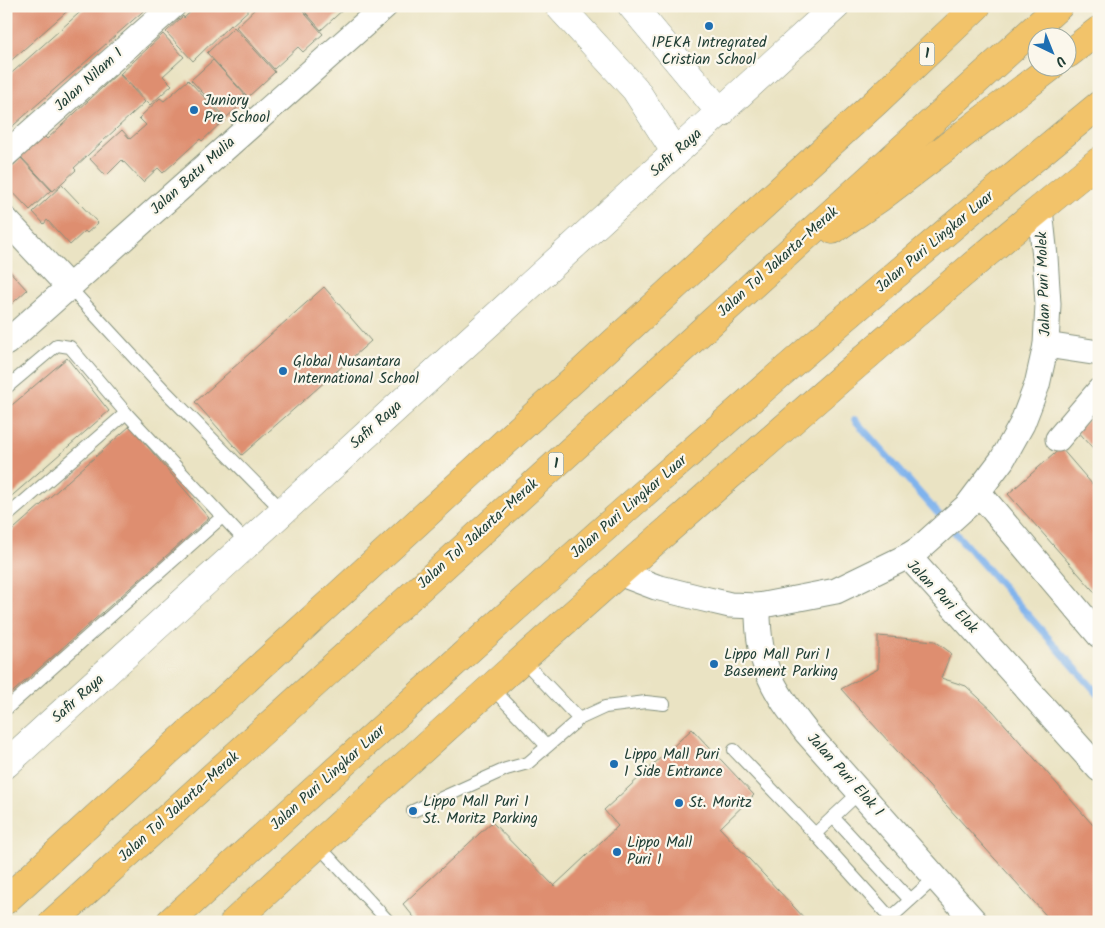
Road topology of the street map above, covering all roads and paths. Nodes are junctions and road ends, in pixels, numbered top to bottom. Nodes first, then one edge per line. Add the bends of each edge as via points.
1 (173, 6) edge
2 (385, 6) edge
3 (559, 6) edge
4 (632, 6) edge
5 (836, 6) edge
6 (977, 6) edge
7 (1059, 6) edge
8 (1099, 30) edge
9 (1078, 46) edge
10 (1037, 78) edge
11 (1099, 105) edge
12 (721, 113) junction
13 (676, 153) junction
14 (6, 154) edge
15 (1099, 161) edge
16 (1040, 209) junction
17 (6, 220) edge
18 (69, 287) junction
19 (747, 289) junction
20 (6, 343) edge
21 (1046, 345) junction
22 (1099, 353) edge
23 (6, 388) edge
24 (1099, 391) edge
25 (126, 413) junction
26 (1058, 439) dead end
27 (973, 499) junction
28 (283, 511) junction
29 (222, 516) junction
30 (6, 517) edge
31 (248, 544) junction
32 (913, 552) junction
33 (619, 573) junction
34 (758, 606) junction
35 (1099, 635) edge
36 (522, 659) junction
37 (492, 688) junction
38 (664, 704) dead end
39 (6, 709) edge
40 (579, 719) junction
41 (547, 746) junction
42 (734, 750) dead end
43 (6, 764) edge
44 (341, 765) junction
45 (1099, 769) edge
46 (860, 792) junction
47 (369, 796) junction
48 (413, 811) dead end
49 (833, 817) junction
50 (815, 834) junction
51 (317, 844) junction
52 (936, 877) junction
53 (6, 900) edge
54 (910, 900) junction
55 (53, 922) edge
56 (170, 922) edge
57 (234, 922) edge
58 (388, 922) edge
59 (975, 922) edge

1 - 14 street, Jalan Nilam I
2 - 18 street, Jalan Batu Mulia
3 - 13 street via 635,88
4 - 12 street
5 - 12 street, Safir Raya
6 - 53 main road, 1 via 870,108
7 - 19 main road, Jalan Tol Jakarta–Merak / 1
8 - 9 main road
10 - 19 main road via 880,198
11 - 44 main road, Jalan Puri Lingkar Luar via 804,353
12 - 13 street, Safir Raya
13 - 28 street, Safir Raya
15 - 16 main road
16 - 21 street, Jalan Puri Molek via 1048,304
16 - 33 main road via 922,307
17 - 18 street
18 - 20 street, Jalan Batu Mulia
18 - 28 lane
19 - 55 main road, Jalan Tol Jakarta–Merak / 1
21 - 22 street
21 - 27 street, Jalan Puri Molek via 1037,385 1022,424 1002,460
23 - 25 lane via 57,344 63,344 70,347
24 - 26 street
25 - 29 lane
25 - 30 lane
27 - 32 street, Jalan Puri Molek
27 - 35 street
28 - 31 street, Safir Raya
29 - 31 lane
29 - 39 lane
31 - 43 street, Safir Raya
32 - 34 street, Jalan Puri Elok via 836,591
32 - 45 street, Jalan Puri Elok
33 - 34 street, Jalan Puri Elok via 700,598 730,605
33 - 36 main road
34 - 46 street, Jalan Puri Elok 1 via 761,650 768,677 807,733
36 - 37 main road
36 - 40 lane
37 - 41 lane
37 - 47 main road
38 - 40 lane via 646,702 606,707
40 - 41 lane
41 - 48 lane via 528,763 506,769
42 - 50 lane
44 - 47 main road
44 - 56 main road, Jalan Puri Lingkar Luar
46 - 49 lane
46 - 52 street, Jalan Puri Elok 1
47 - 51 main road
49 - 50 lane
49 - 54 lane
50 - 54 lane via 887,914 895,914
51 - 57 main road
51 - 58 lane
52 - 54 lane
52 - 59 street, Jalan Puri Elok 1

